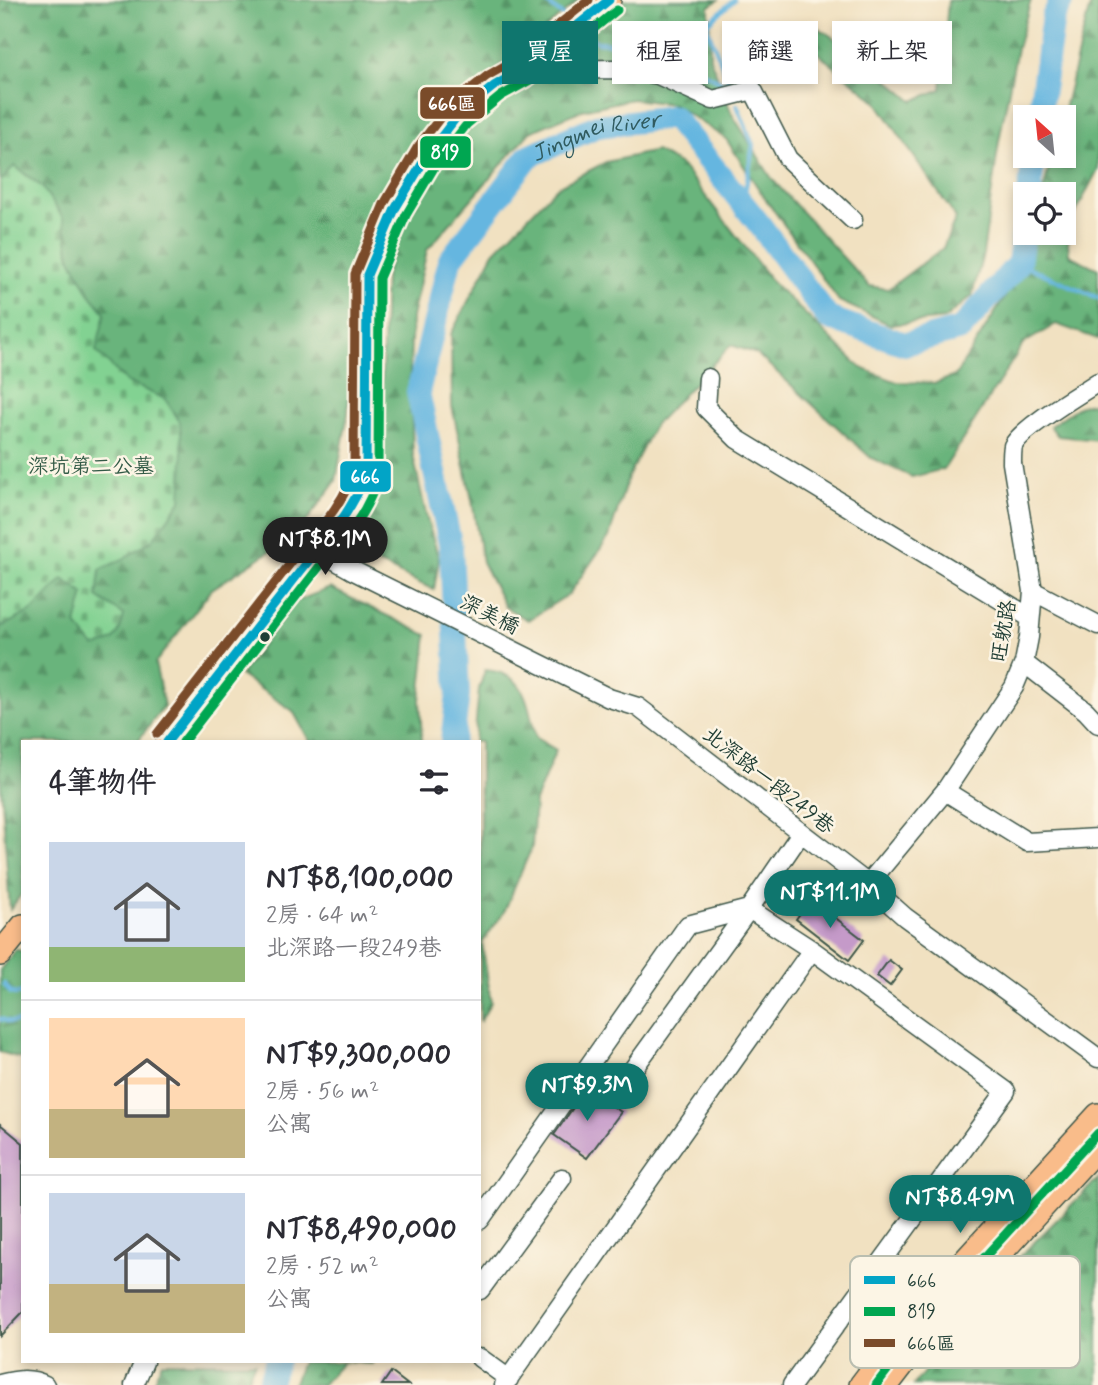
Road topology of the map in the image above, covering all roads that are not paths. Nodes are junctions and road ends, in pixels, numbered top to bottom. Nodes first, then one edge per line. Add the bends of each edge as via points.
1 (609, 0) edge
2 (583, 21) edge
3 (598, 69) edge
4 (502, 81) edge
5 (853, 220) dead end
6 (708, 379) dead end
7 (1098, 382) edge
8 (317, 551) junction
9 (1033, 591) junction
10 (1029, 617) junction
11 (1098, 625) edge
12 (1024, 663) junction
13 (609, 698) joint
14 (1098, 724) edge
15 (169, 740) edge
16 (945, 791) junction
17 (801, 834) junction
18 (1098, 838) edge
19 (868, 884) junction
20 (749, 909) junction
21 (21, 928) edge
22 (812, 950) junction
23 (0, 954) edge
24 (1098, 1058) edge
25 (615, 1094) dead end
26 (1098, 1115) edge
27 (1098, 1147) edge
28 (562, 1178) dead end
29 (481, 1219) edge
30 (886, 1256) edge
31 (969, 1256) edge
32 (998, 1256) edge
33 (481, 1289) edge
34 (850, 1305) edge
35 (481, 1359) edge
36 (144, 1363) edge
37 (874, 1368) edge
38 (900, 1368) edge
39 (507, 1382) edge
40 (0, 1384) edge
41 (45, 1385) edge
42 (134, 1385) edge
43 (792, 1385) edge
44 (861, 1385) edge
45 (887, 1385) edge

1 - 2 main road
3 - 5 street via 658,75 713,100 753,90 788,159
4 - 8 main road via 458,115 428,154 395,209 368,275 366,475 340,527
6 - 10 street via 706,408 737,439
7 - 9 street, 旺躭路 via 1024,433 1013,446
8 - 13 street, 深美橋
8 - 15 main road
9 - 10 street, 旺躭路
9 - 11 street
10 - 12 street, 旺躭路
12 - 14 street
12 - 16 street, 旺躭路 via 1014,687
13 - 17 street, 北深路一段249巷 via 638,707
16 - 18 street via 1027,842
16 - 19 street, 旺躭路
17 - 19 street, 北深路一段249巷
17 - 20 street
19 - 24 street, 北深路一段249巷 via 905,917
20 - 22 street
20 - 25 street
20 - 29 street via 688,925
21 - 23 main road
22 - 30 street via 1006,1091
22 - 39 street
26 - 31 main road
27 - 32 main road
28 - 33 street
34 - 43 street
35 - 39 street
36 - 42 street
37 - 44 main road
38 - 45 main road
40 - 41 street via 36,1380

